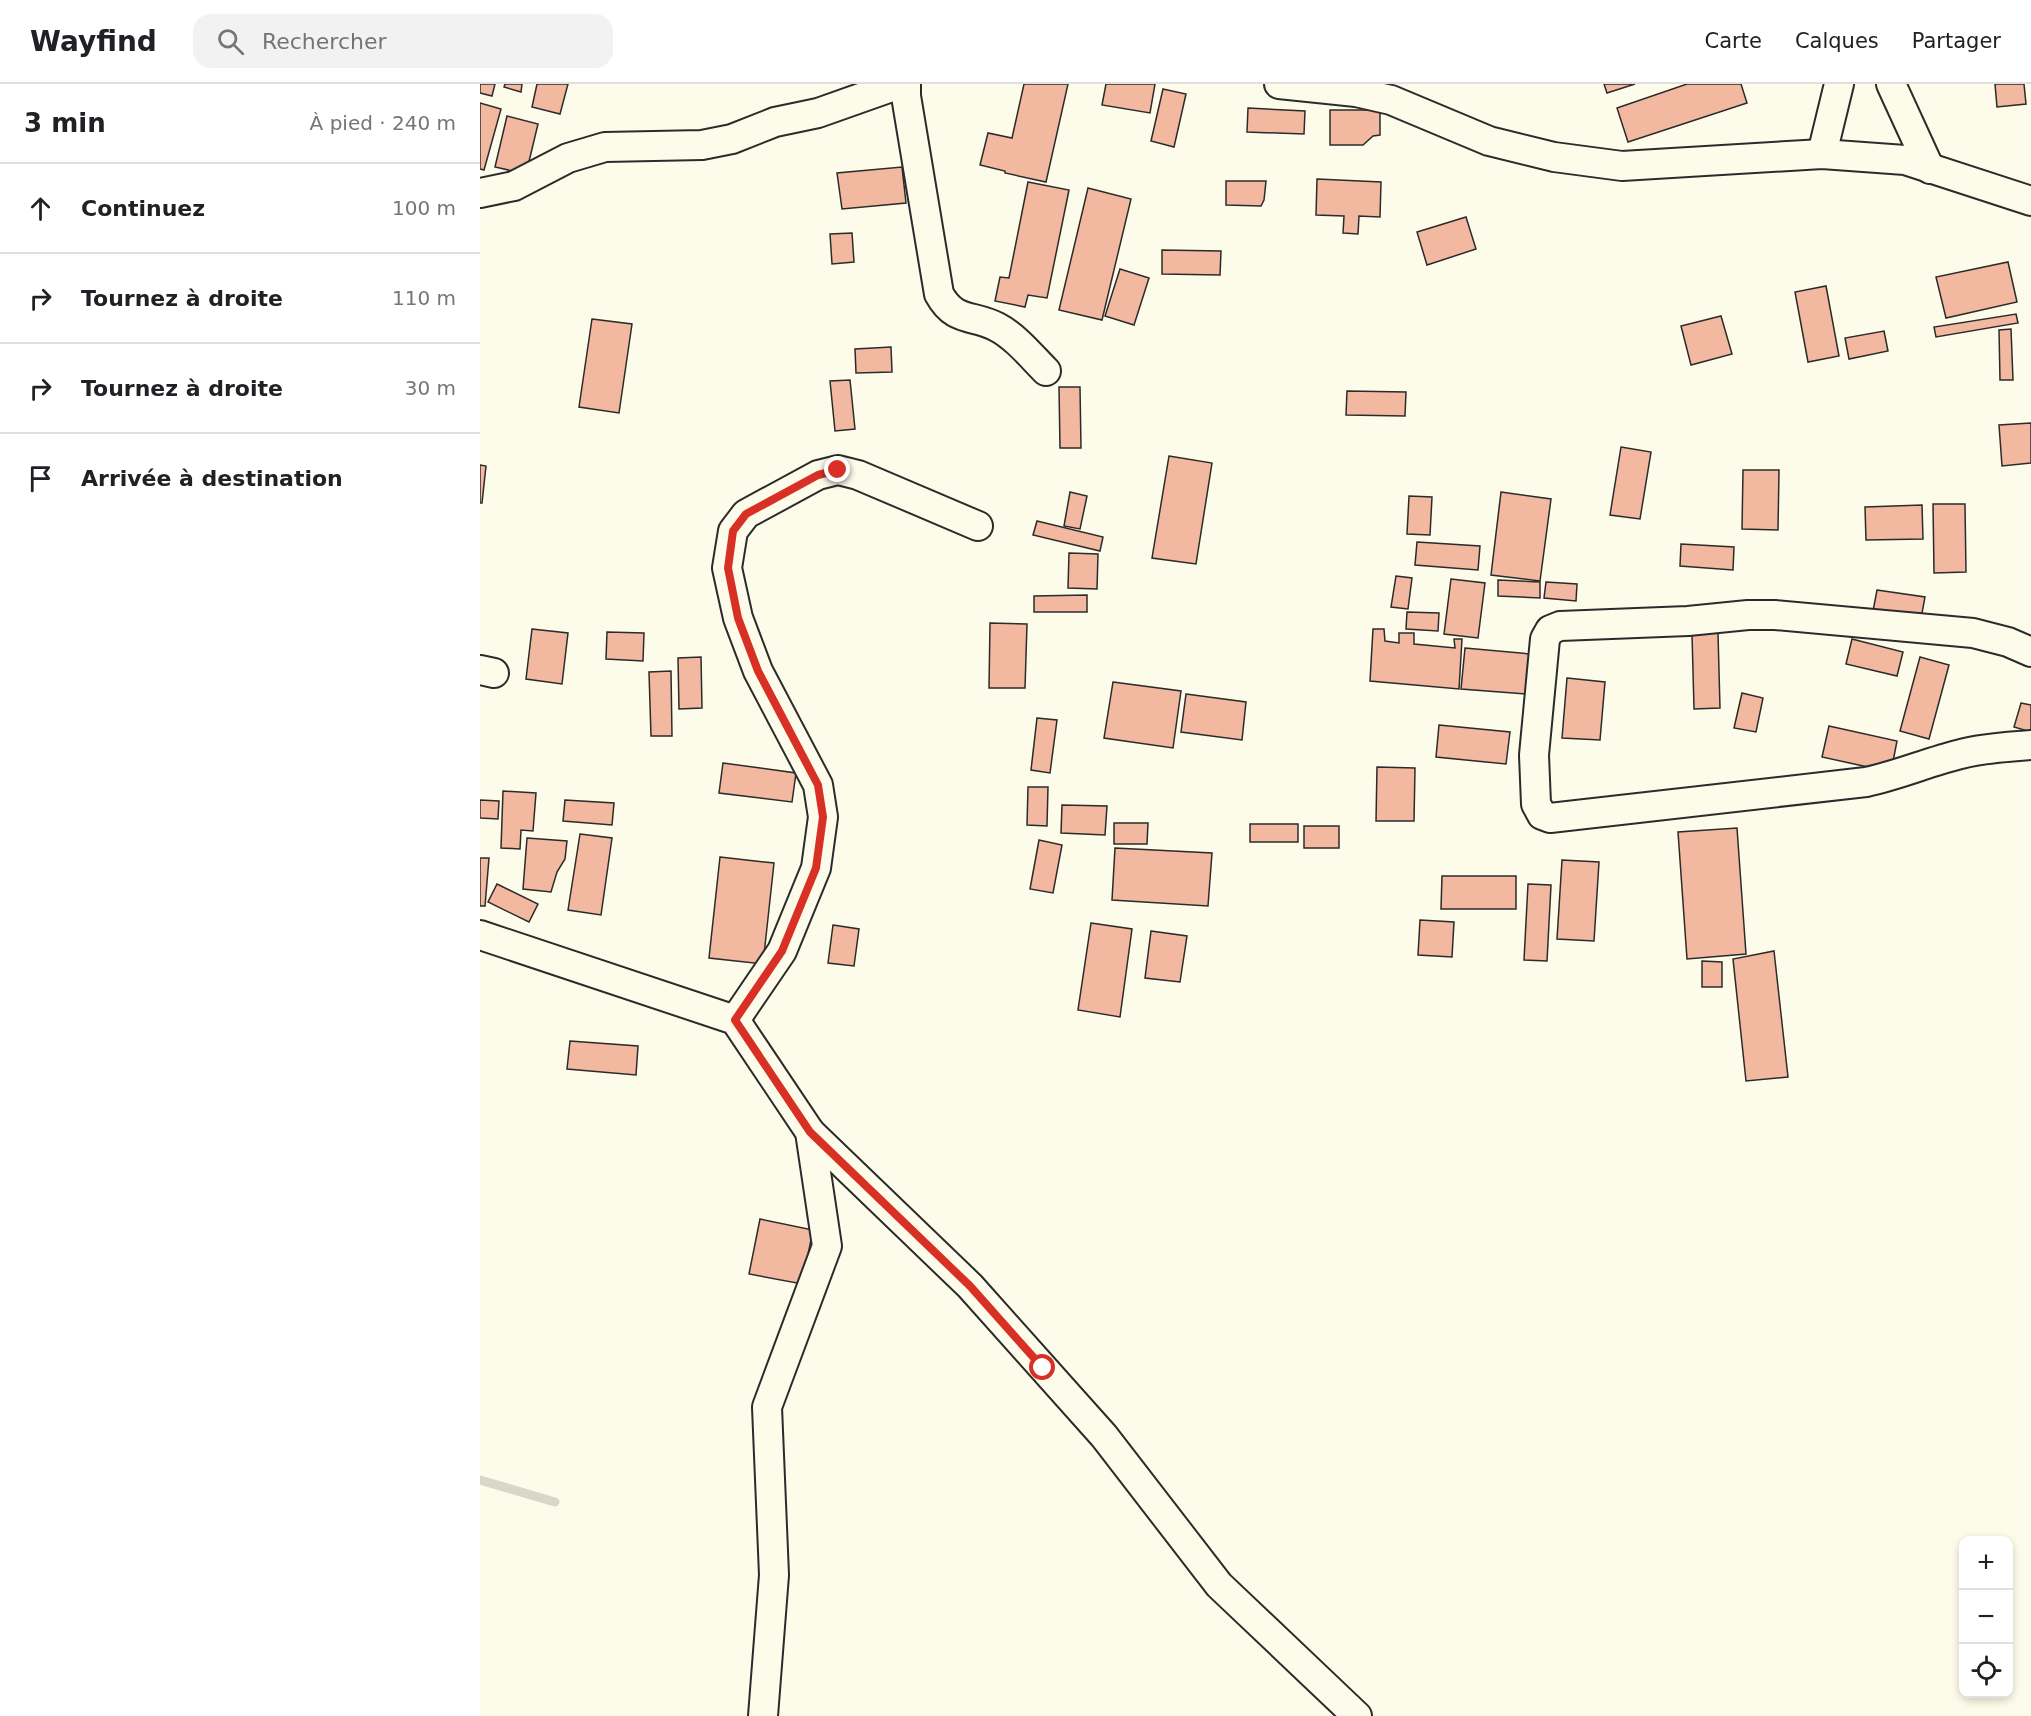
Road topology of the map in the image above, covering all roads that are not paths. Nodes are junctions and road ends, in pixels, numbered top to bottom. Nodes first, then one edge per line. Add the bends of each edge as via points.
1 (900, 84) edge
2 (906, 84) edge
3 (1279, 84) edge
4 (1839, 84) edge
5 (1892, 84) edge
6 (1822, 154) junction
7 (1930, 169) junction
8 (480, 193) edge
9 (2031, 201) edge
10 (1046, 371) dead end
11 (978, 526) dead end
12 (2031, 652) edge
13 (2031, 746) edge
14 (480, 935) edge
15 (735, 1020) junction
16 (810, 1132) junction
17 (763, 1716) edge
18 (1357, 1716) edge

1 - 8 street via 732,139 702,145 605,147 568,158 514,186
2 - 10 street via 939,294 946,306 958,314 996,326 1011,336
3 - 6 street via 1391,100 1489,141 1622,166
4 - 6 street
5 - 7 street
6 - 7 street via 1905,160
7 - 9 street
11 - 15 street via 838,470 818,475 746,514 733,531 728,568 738,618 758,671 818,785 823,817 816,868 782,951
12 - 13 street via 1973,633 1775,615 1560,626 1550,630 1545,639 1534,755 1536,804 1542,815 1550,818 1866,782 1893,777 1961,753
14 - 15 street
15 - 16 street
16 - 17 street via 827,1246 767,1407 774,1575
16 - 18 street via 970,1286 1104,1436 1219,1584

